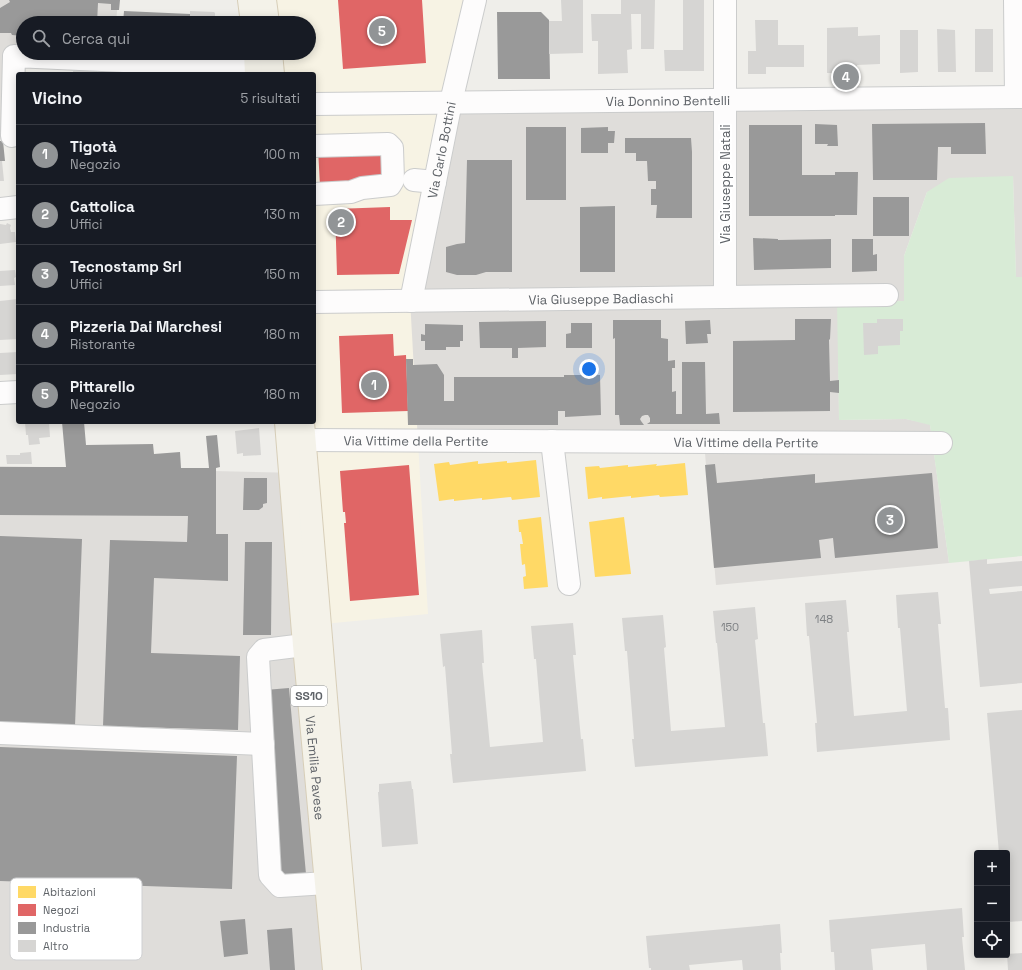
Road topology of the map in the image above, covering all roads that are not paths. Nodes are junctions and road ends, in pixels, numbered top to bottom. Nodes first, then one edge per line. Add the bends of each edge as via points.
1 (249, 0) edge
2 (266, 0) edge
3 (475, 0) edge
4 (725, 0) edge
5 (1015, 0) edge
6 (251, 16) edge
7 (267, 16) edge
8 (16, 56) edge
9 (138, 60) edge
10 (262, 64) edge
11 (1019, 97) edge
12 (725, 100) junction
13 (451, 102) junction
14 (316, 104) edge
15 (12, 136) dead end
16 (316, 146) edge
17 (414, 180) dead end
18 (435, 182) junction
19 (316, 194) edge
20 (16, 208) edge
21 (0, 209) edge
22 (887, 295) dead end
23 (725, 297) junction
24 (411, 301) junction
25 (316, 302) edge
26 (16, 392) edge
27 (0, 393) edge
28 (286, 424) edge
29 (304, 431) edge
30 (552, 441) junction
31 (941, 443) dead end
32 (569, 584) dead end
33 (309, 634) junction
34 (0, 733) edge
35 (263, 744) junction
36 (334, 883) junction
37 (334, 970) edge
38 (350, 970) edge

1 - 6 main road
2 - 7 main road
3 - 13 street, Via Carlo Bottini
4 - 12 street, Via Giuseppe Natali
5 - 11 street
8 - 15 street via 14,56
9 - 10 street
11 - 12 street, Via Donnino Bentelli
12 - 13 street, Via Donnino Bentelli
12 - 23 street, Via Giuseppe Natali
13 - 14 street, Via Donnino Bentelli
13 - 18 street, Via Carlo Bottini
16 - 19 street via 388,144 392,148 393,180 390,185 351,192
17 - 18 street
18 - 24 street, Via Carlo Bottini
20 - 21 street
22 - 23 street, Via Giuseppe Badiaschi
23 - 24 street, Via Giuseppe Badiaschi
24 - 25 street, Via Giuseppe Badiaschi
26 - 27 street
28 - 33 main road, Via Emilia Pavese / SS10
29 - 30 street, Via Vittime della Pertite
29 - 33 main road, Via Emilia Pavese / SS10
30 - 31 street, Via Vittime della Pertite
30 - 32 street
33 - 35 street via 264,650 258,656
33 - 36 main road, Via Emilia Pavese / SS10
34 - 35 street
35 - 36 street via 270,875 280,886
36 - 37 main road, Via Emilia Pavese / SS10
36 - 38 main road, Via Emilia Pavese / SS10

